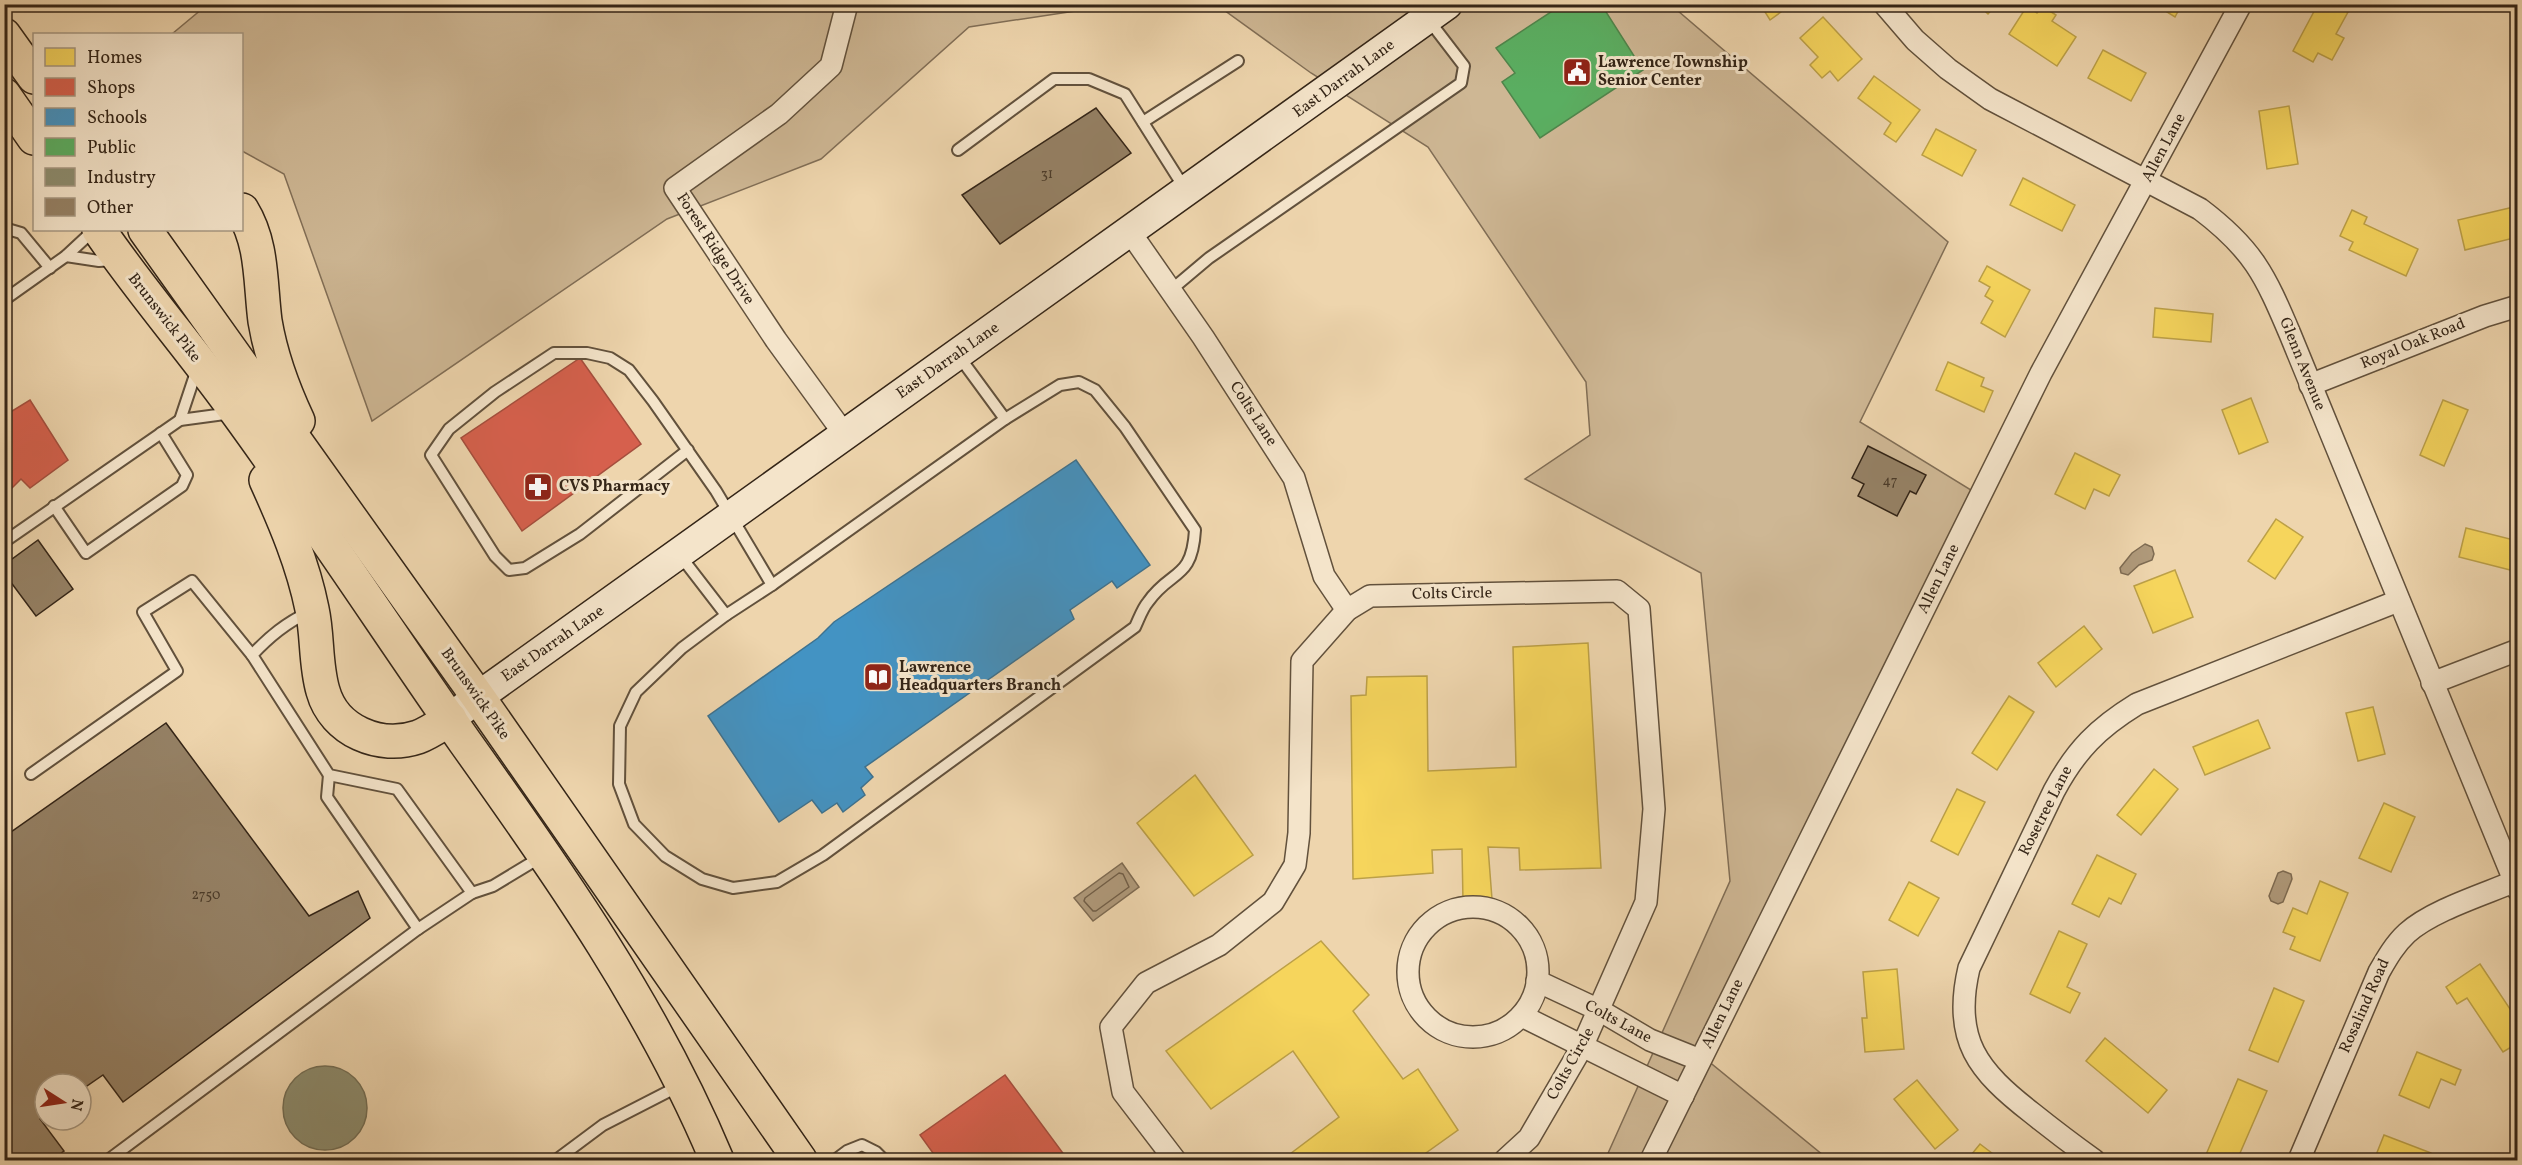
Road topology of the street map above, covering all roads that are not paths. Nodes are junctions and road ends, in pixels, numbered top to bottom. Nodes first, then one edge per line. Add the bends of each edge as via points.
1 (847, 4) edge
2 (1884, 4) edge
3 (2241, 4) edge
4 (1438, 11) edge
5 (4, 35) edge
6 (1238, 61) dead end
7 (33, 76) edge
8 (4, 95) edge
9 (1143, 122) junction
10 (33, 137) edge
11 (958, 150) dead end
12 (2146, 181) junction
13 (1187, 191) junction
14 (243, 212) edge
15 (4, 228) edge
16 (93, 231) edge
17 (100, 231) edge
18 (146, 231) edge
19 (1130, 232) junction
20 (66, 256) junction
21 (119, 259) junction
22 (50, 268) junction
23 (1171, 290) junction
24 (4, 300) edge
25 (2517, 306) edge
26 (958, 354) junction
27 (199, 364) junction
28 (2310, 385) junction
29 (237, 412) junction
30 (1005, 419) junction
31 (180, 420) junction
32 (161, 432) junction
33 (845, 435) junction
34 (688, 450) junction
35 (54, 506) junction
36 (345, 511) junction
37 (731, 517) junction
38 (4, 542) edge
39 (679, 554) junction
40 (772, 585) junction
41 (2398, 601) junction
42 (312, 610) junction
43 (1347, 610) junction
44 (726, 615) junction
45 (2517, 650) edge
46 (252, 655) junction
47 (2432, 683) junction
48 (478, 697) junction
49 (450, 719) junction
50 (31, 774) dead end
51 (328, 775) junction
52 (544, 855) junction
53 (2516, 886) edge
54 (472, 893) junction
55 (418, 929) junction
56 (1537, 981) junction
57 (1599, 1010) junction
58 (1522, 1016) junction
59 (1582, 1047) junction
60 (1700, 1060) junction
61 (682, 1084) junction
62 (1683, 1096) junction
63 (108, 1161) edge
64 (556, 1161) edge
65 (717, 1161) edge
66 (800, 1161) edge
67 (835, 1161) edge
68 (884, 1161) edge
69 (1175, 1161) edge
70 (1505, 1161) edge
71 (1651, 1161) edge
72 (2094, 1161) edge
73 (2299, 1161) edge

1 - 33 street, Forest Ridge Drive via 831,66 779,114 675,188
2 - 12 street, Glenn Avenue via 1932,55 1990,99
3 - 12 street, Allen Lane
4 - 13 street, East Darrah Lane
4 - 23 lane via 1464,66 1461,82 1209,258
5 - 7 main road
6 - 9 lane
8 - 10 main road
9 - 11 lane via 1125,94 1089,79 1054,79
9 - 13 lane
12 - 28 street, Glenn Avenue via 2200,209 2248,253 2266,280
12 - 60 street, Allen Lane via 2041,372
13 - 19 street, East Darrah Lane
14 - 36 main road via 258,245 272,355 284,391
15 - 22 lane via 21,233
16 - 20 lane
17 - 21 main road, Brunswick Pike
18 - 36 main road, Brunswick Pike
19 - 23 street, Colts Lane
19 - 26 street, East Darrah Lane
20 - 21 lane via 99,261
20 - 22 lane
21 - 27 main road, Brunswick Pike
22 - 24 lane
23 - 43 street, Colts Lane via 1294,478 1324,576
25 - 28 street, Royal Oak Road
26 - 30 lane
26 - 33 street, East Darrah Lane
27 - 29 main road, Brunswick Pike
27 - 31 lane
28 - 41 street, Glenn Avenue
29 - 31 lane
29 - 42 main road via 286,525
29 - 49 main road, Brunswick Pike
30 - 40 lane
30 - 44 lane via 1060,385 1079,382 1095,390 1195,530 1189,563 1148,601 1135,627 823,855 777,882 733,888 702,879 665,856 634,824 619,784 620,726 636,692 682,648
31 - 32 lane
32 - 35 lane
32 - 35 lane via 188,475 182,486 86,553
33 - 37 street, East Darrah Lane
34 - 34 lane via 580,534 525,568 509,570 495,556 431,456 448,429 554,353 610,358 629,370
34 - 37 lane
35 - 38 lane
36 - 48 main road, Brunswick Pike
37 - 39 street, East Darrah Lane
37 - 40 lane
39 - 44 lane
39 - 48 street, East Darrah Lane
40 - 44 lane
41 - 47 street, Glenn Avenue
41 - 72 street, Rosetree Lane via 2137,704 2085,743 2059,782 1969,968 1963,1016 1977,1060 1992,1080
42 - 46 lane via 273,633
42 - 49 main road via 323,693 331,710 345,725 379,741 401,741 421,736
43 - 57 street, Colts Circle via 1370,596 1578,590 1617,591 1639,609 1654,809 1646,902
43 - 69 street, Colts Circle via 1302,661 1295,866 1273,902 1219,945 1146,983 1111,1027 1123,1092
45 - 47 street
46 - 50 lane via 192,581 143,612 177,671
46 - 51 lane
47 - 53 street, Glenn Avenue
48 - 49 street, East Darrah Lane
48 - 66 main road, Brunswick Pike
49 - 52 main road, Brunswick Pike
51 - 54 lane via 397,789
51 - 55 lane via 327,797
52 - 54 lane via 493,886
52 - 61 main road, Brunswick Pike via 620,970
53 - 73 street, Rosalind Road via 2426,920 2406,933 2390,952
54 - 55 lane
55 - 63 lane
56 - 57 street, Colts Lane
56 - 58 street
56 - 58 street via 1537,956 1529,936 1497,910 1476,906 1436,917 1421,932 1411,951 1408,973 1412,995 1423,1014 1440,1029 1461,1036 1483,1037 1504,1030
57 - 59 street, Colts Circle
57 - 60 street, Colts Lane via 1650,1040
58 - 59 street
59 - 62 street
59 - 70 street, Colts Circle via 1529,1138
60 - 62 street, Allen Lane
61 - 64 lane via 603,1125
61 - 65 main road, Brunswick Pike
62 - 71 street, Allen Lane
67 - 68 lane via 862,1145

